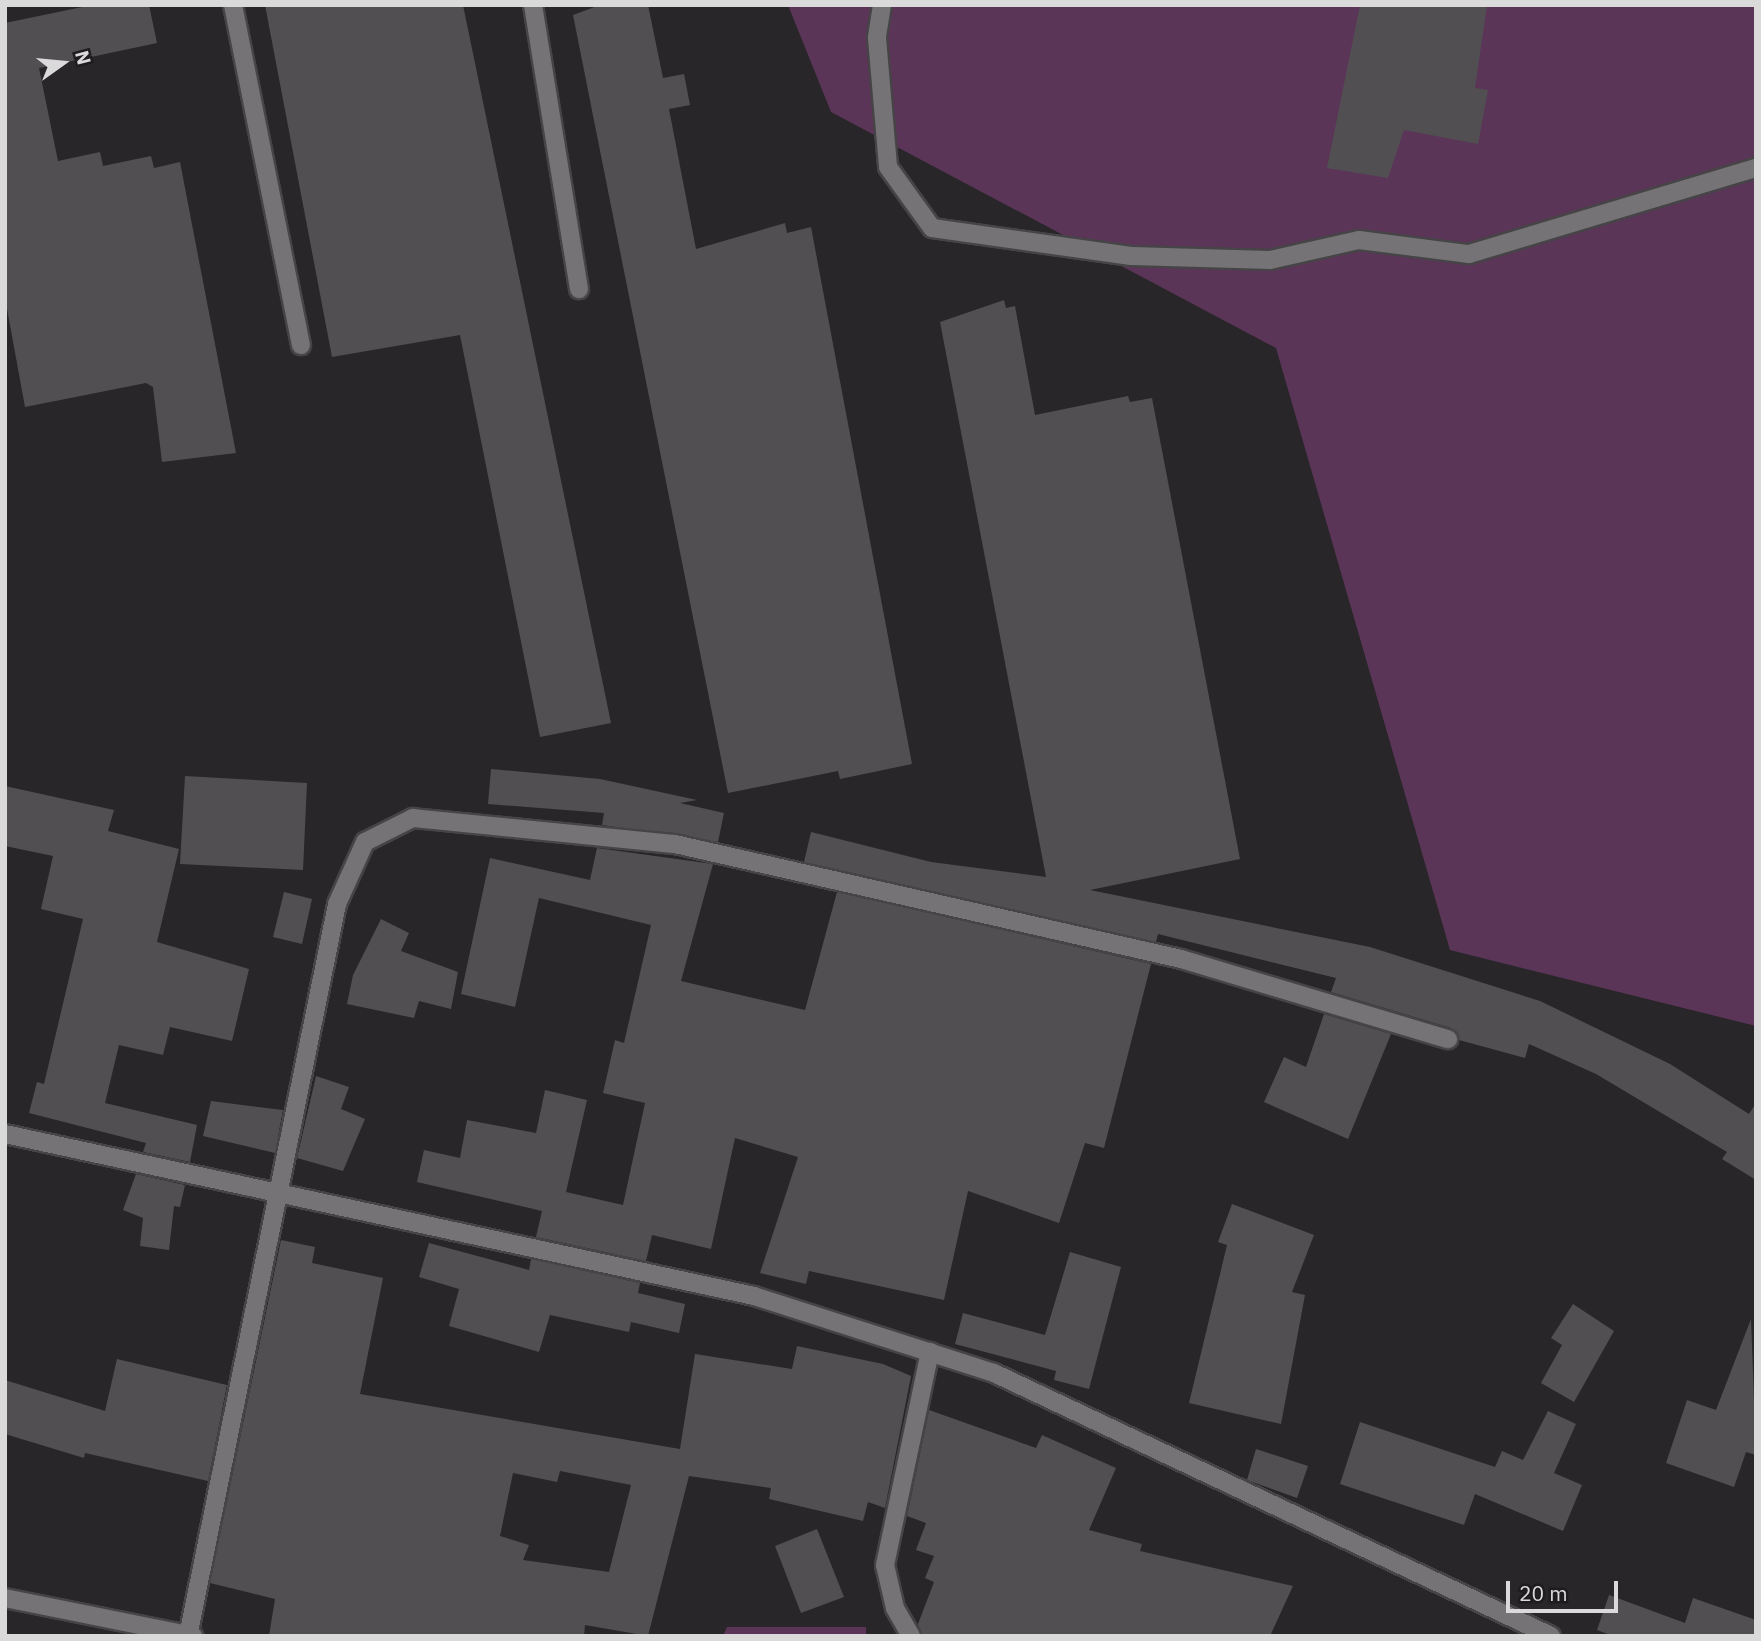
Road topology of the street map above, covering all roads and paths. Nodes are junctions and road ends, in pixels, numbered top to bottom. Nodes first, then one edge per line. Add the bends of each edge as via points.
1 (233, 5) edge
2 (533, 5) edge
3 (882, 5) edge
4 (1756, 168) edge
5 (579, 289) dead end
6 (301, 345) dead end
7 (1448, 1039) dead end
8 (5, 1134) edge
9 (282, 1191) junction
10 (930, 1352) junction
11 (5, 1598) edge
12 (190, 1635) edge
13 (911, 1636) edge
14 (1550, 1636) edge

1 - 6 street
2 - 5 street
3 - 4 street via 877,38 888,167 932,228 1131,256 1270,260 1359,240 1469,254
7 - 9 street via 1181,959 675,844 413,818 365,842 337,904
8 - 9 street
9 - 10 street via 754,1296
9 - 12 street
10 - 13 street via 885,1565 895,1608
10 - 14 street via 994,1373
11 - 12 street

